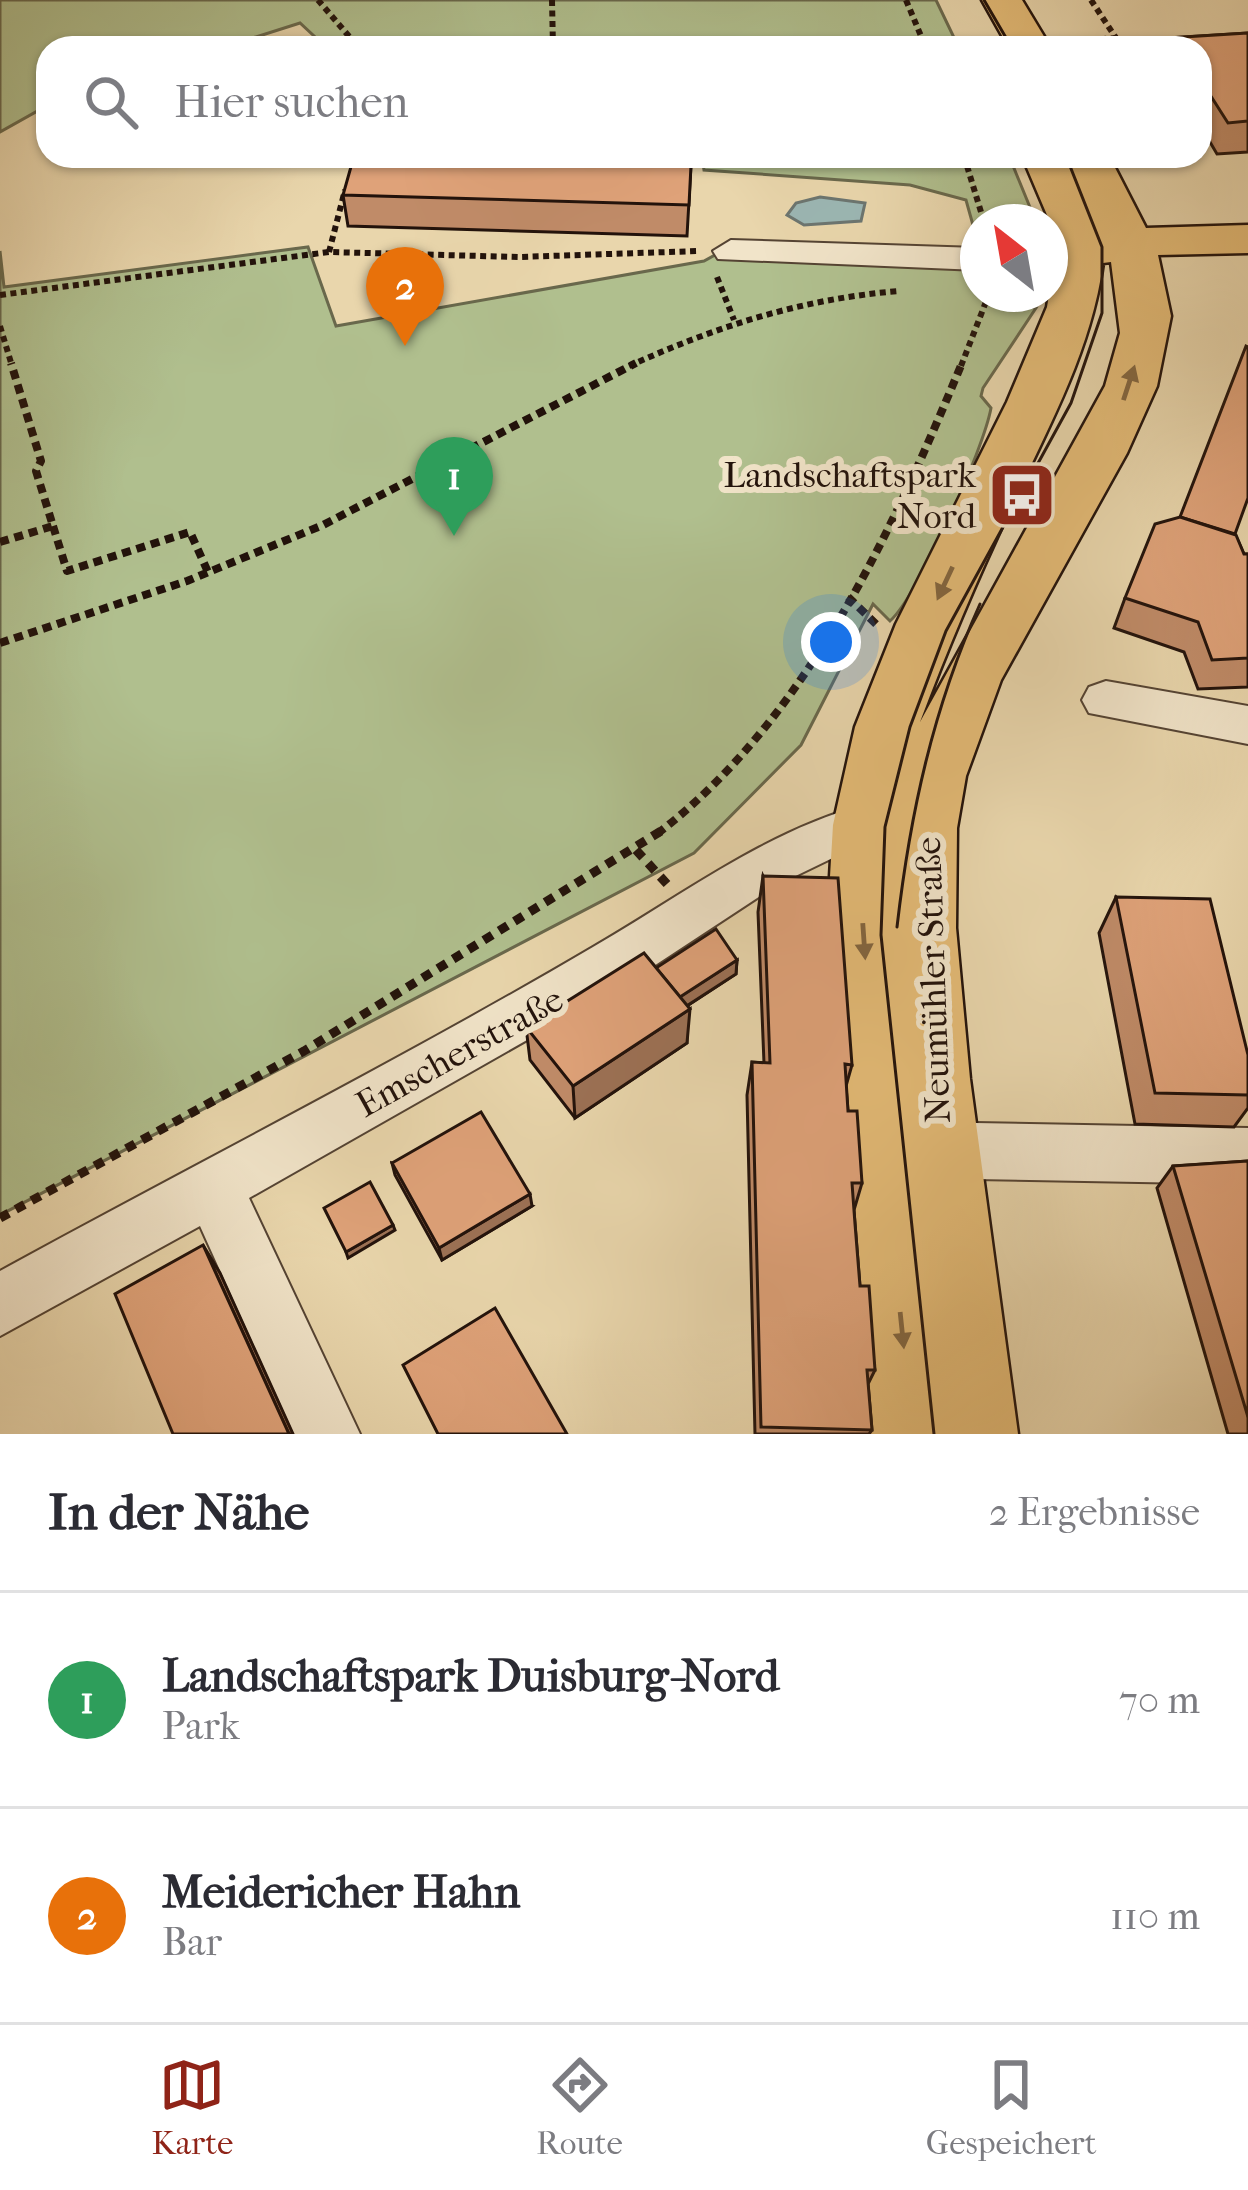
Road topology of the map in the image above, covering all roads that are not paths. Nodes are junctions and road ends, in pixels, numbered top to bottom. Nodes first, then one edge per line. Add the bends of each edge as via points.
1 (971, 0) edge
2 (1002, 0) edge
3 (988, 36) edge
4 (1033, 36) edge
5 (1050, 168) edge
6 (1092, 169) edge
7 (1247, 249) edge
8 (719, 251) road end
9 (1090, 255) edge
10 (960, 258) edge
11 (1147, 321) junction
12 (1106, 700) dead end
13 (1248, 725) edge
14 (895, 827) junction
15 (911, 1150) junction
16 (1248, 1156) edge
17 (213, 1188) junction
18 (0, 1305) edge
19 (327, 1434) edge
20 (914, 1434) edge
21 (975, 1434) edge

1 - 3 main road
2 - 4 main road
5 - 9 main road, Neumühler Straße
6 - 7 main road via 1180,222
6 - 9 main road, Neumühler Straße
7 - 9 main road
7 - 11 main road via 1164,297
8 - 10 street
9 - 11 main road, Neumühler Straße
9 -> 14 main road, Neumühler Straße via 1058,350 926,624 887,728
14 -> 11 main road, Neumühler Straße via 1120,413
12 - 13 street
14 - 15 main road, Neumühler Straße via 923,952
14 - 17 street, Emscherstraße via 759,870 612,964
15 - 16 street
15 -> 20 main road, Neumühler Straße
15 - 21 main road, Neumühler Straße
17 - 18 street, Emscherstraße
17 - 19 street

